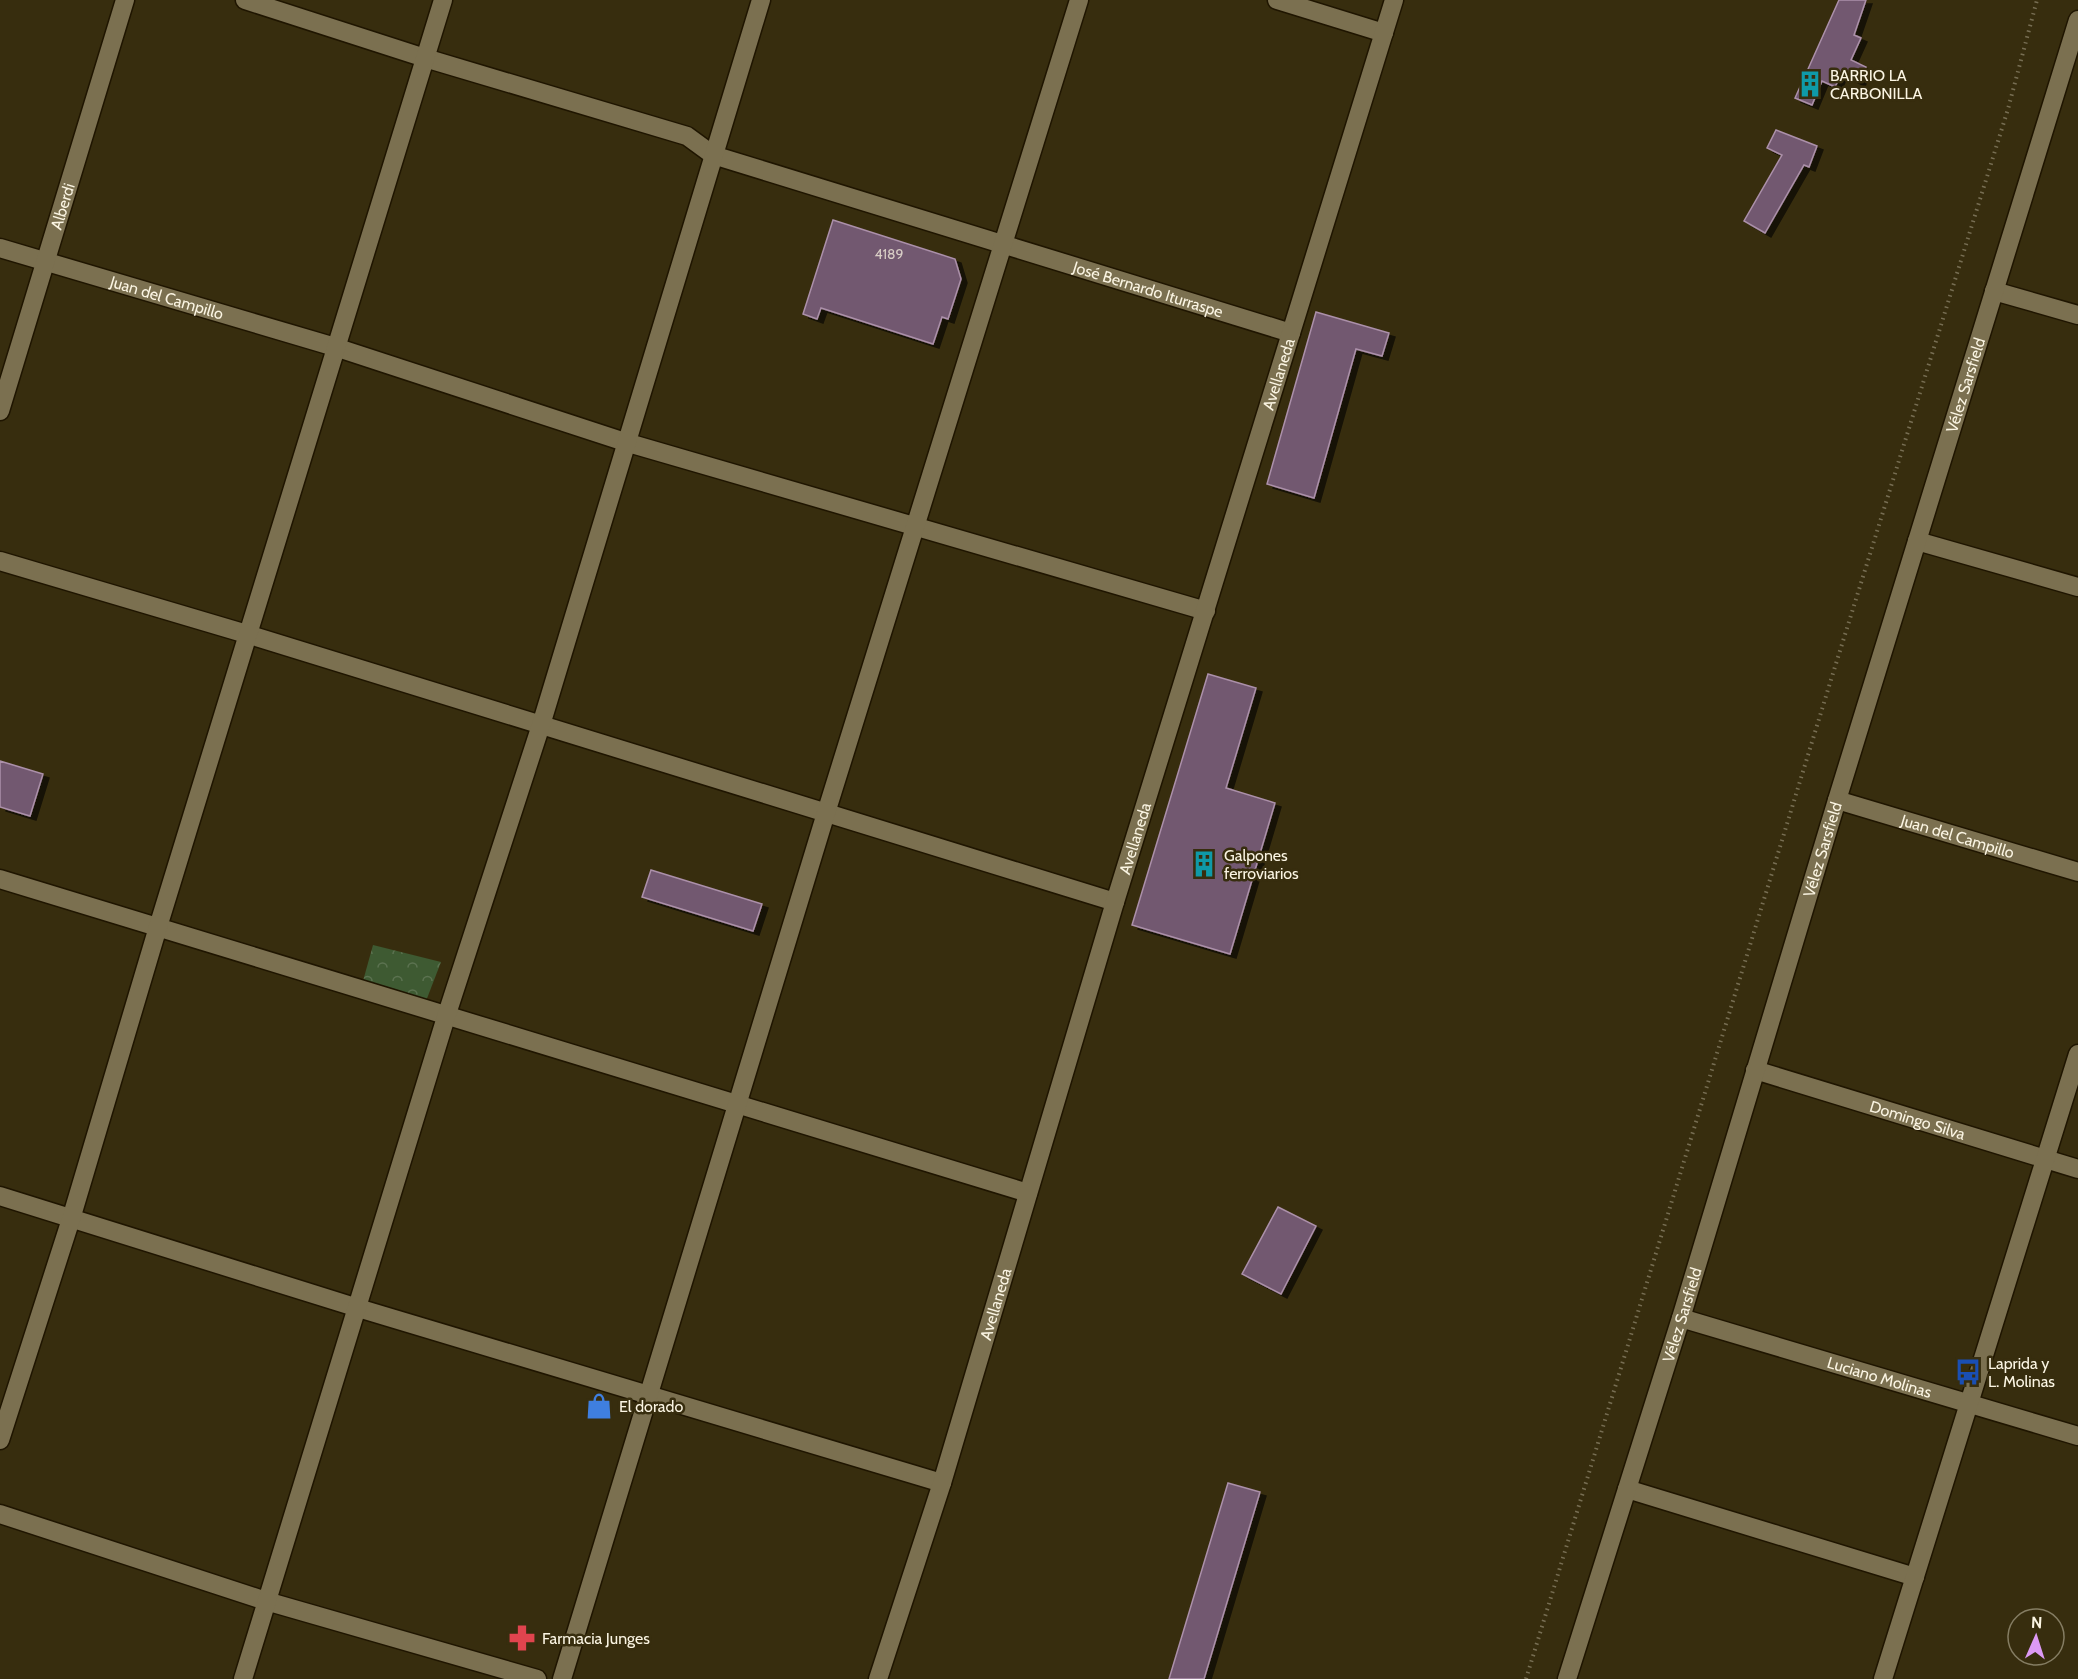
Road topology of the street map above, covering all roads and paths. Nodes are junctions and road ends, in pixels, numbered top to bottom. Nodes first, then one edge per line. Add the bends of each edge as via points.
1 (125, 0) edge
2 (245, 0) edge
3 (443, 0) edge
4 (761, 0) edge
5 (1080, 0) edge
6 (1277, 0) edge
7 (1395, 0) edge
8 (2037, 0) edge
9 (2078, 20) edge
10 (1384, 33) junction
11 (425, 58) junction
12 (713, 155) junction
13 (1002, 246) junction
14 (0, 248) edge
15 (43, 261) junction
16 (1994, 291) junction
17 (2078, 315) edge
18 (1292, 333) junction
19 (335, 347) junction
20 (0, 411) edge
21 (625, 442) junction
22 (915, 524) junction
23 (1917, 541) junction
24 (0, 561) edge
25 (2078, 587) edge
26 (1206, 611) junction
27 (250, 635) junction
28 (541, 725) junction
29 (1837, 800) junction
30 (826, 813) junction
31 (2078, 872) edge
32 (0, 879) edge
33 (1115, 902) junction
34 (158, 927) junction
35 (446, 1017) junction
36 (2078, 1054) edge
37 (1755, 1070) junction
38 (738, 1105) junction
39 (2045, 1158) junction
40 (2078, 1169) edge
41 (1028, 1193) junction
42 (0, 1196) edge
43 (71, 1219) junction
44 (358, 1308) junction
45 (1681, 1318) junction
46 (648, 1395) junction
47 (1969, 1403) junction
48 (2078, 1436) edge
49 (0, 1440) edge
50 (942, 1483) junction
51 (1628, 1489) junction
52 (0, 1514) edge
53 (1915, 1577) junction
54 (266, 1601) junction
55 (1570, 1678) edge
56 (243, 1679) edge
57 (537, 1679) edge
58 (562, 1679) edge
59 (878, 1679) edge
60 (1526, 1679) edge
61 (1883, 1679) edge

1 - 15 street, Alberdi
2 - 11 street, José Bernardo Iturraspe
3 - 11 street
4 - 12 street
5 - 13 street
6 - 10 street
7 - 10 street, Avellaneda
8 - 60 path via 2008,109
9 - 16 street, Vélez Sarsfield
10 - 18 street, Avellaneda
11 - 12 street, José Bernardo Iturraspe via 687,136
11 - 19 street
12 - 13 street, José Bernardo Iturraspe
12 - 21 street
13 - 18 street, José Bernardo Iturraspe
13 - 22 street
14 - 15 street, Juan del Campillo
15 - 19 street, Juan del Campillo
15 - 20 street, Alberdi
16 - 17 street
16 - 23 street, Vélez Sarsfield
18 - 26 street, Avellaneda
19 - 21 street, Juan del Campillo
19 - 27 street
21 - 22 street, Juan del Campillo
21 - 28 street
22 - 26 street, Juan del Campillo
22 - 30 street
23 - 25 street
23 - 29 street, Vélez Sarsfield
24 - 27 street
26 - 33 street, Avellaneda
27 - 28 street
27 - 34 street
28 - 30 street
28 - 35 street
29 - 31 street, Juan del Campillo
29 - 37 street, Vélez Sarsfield
30 - 33 street
30 - 38 street
32 - 34 street
33 - 41 street, Avellaneda
34 - 35 street
34 - 43 street
35 - 38 street
35 - 44 street
36 - 39 street
37 - 39 street, Domingo Silva
37 - 45 street, Vélez Sarsfield
38 - 41 street
38 - 46 street
39 - 40 street, Domingo Silva
39 - 47 street
41 - 50 street, Avellaneda
42 - 43 street
43 - 44 street
43 - 49 street
44 - 46 street
44 - 54 street
45 - 47 street, Luciano Molinas
45 - 51 street, Vélez Sarsfield
46 - 50 street
46 - 58 street
47 - 48 street, Luciano Molinas
47 - 53 street
50 - 59 street, Avellaneda
51 - 53 street
51 - 55 street, Vélez Sarsfield
52 - 54 street
53 - 61 street
54 - 56 street
54 - 57 street

